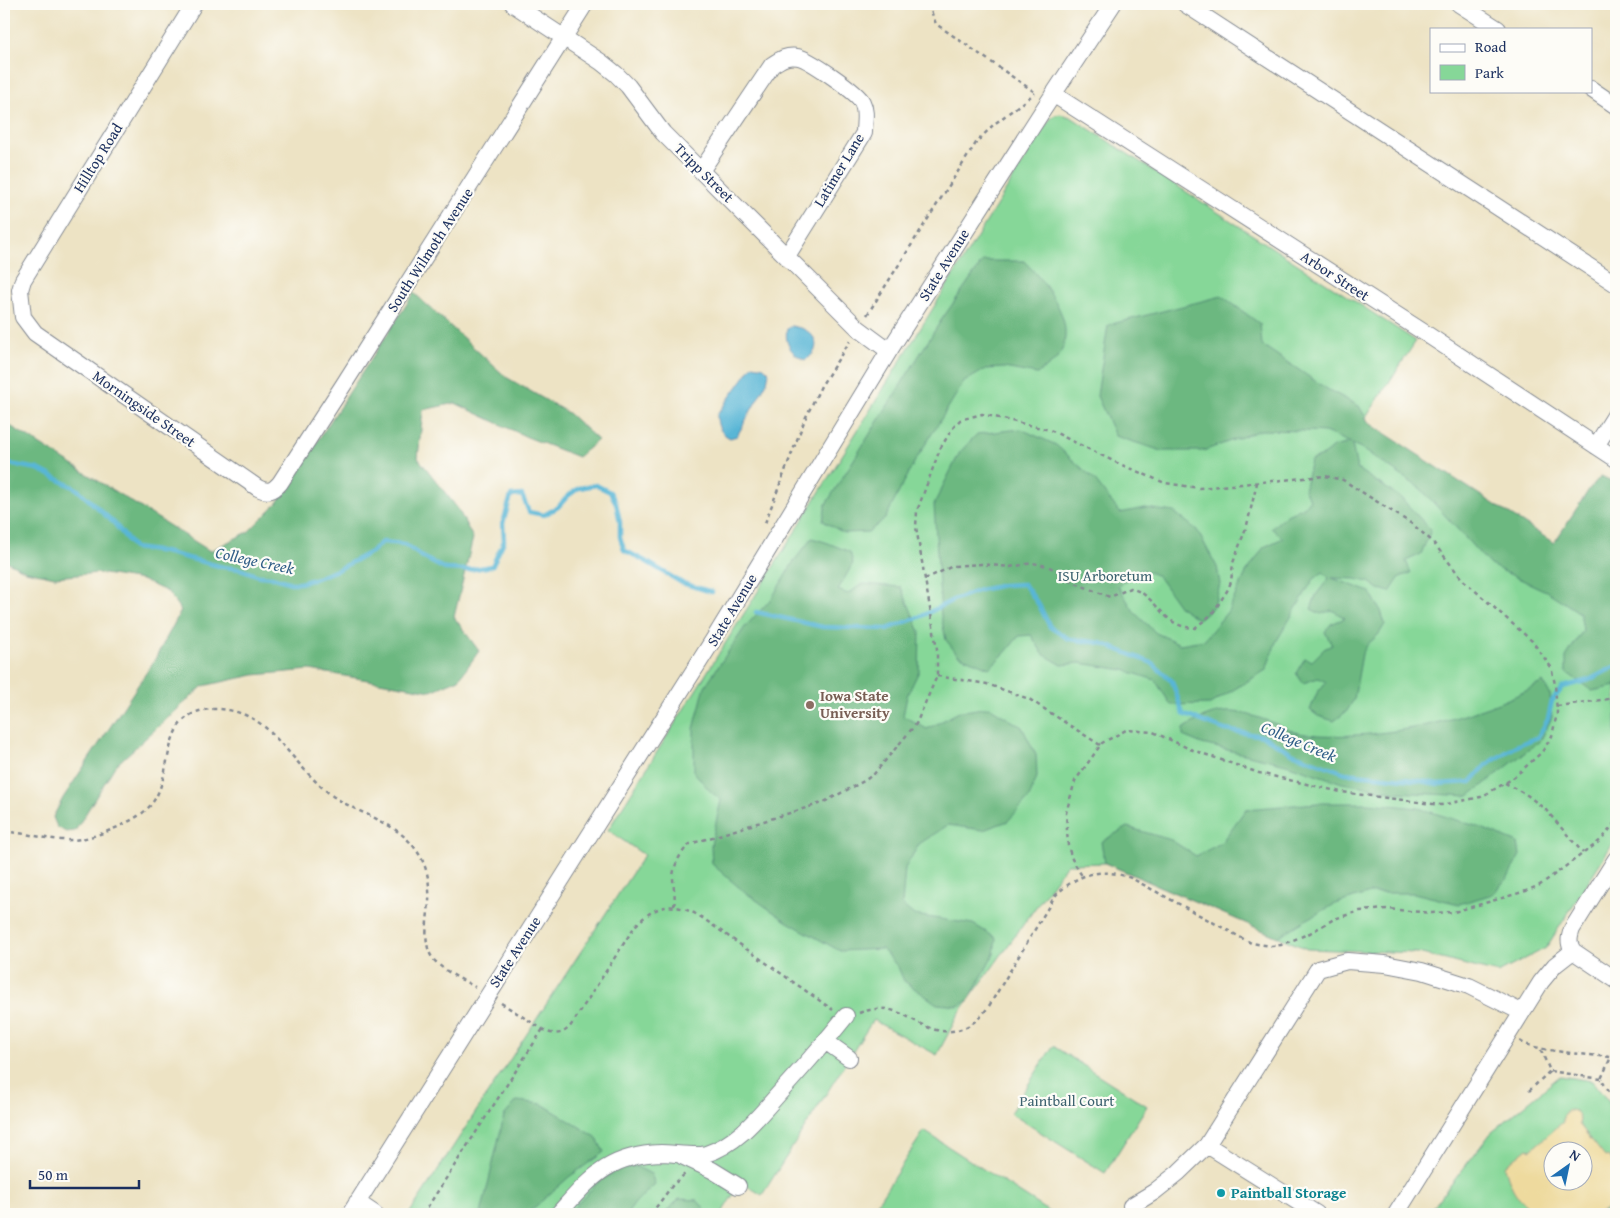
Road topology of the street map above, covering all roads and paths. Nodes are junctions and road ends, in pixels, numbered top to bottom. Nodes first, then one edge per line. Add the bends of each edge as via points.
1 (194, 4) edge
2 (514, 4) edge
3 (585, 4) edge
4 (932, 4) edge
5 (1113, 4) edge
6 (1186, 4) edge
7 (1459, 4) edge
8 (1496, 28) edge
9 (564, 37) junction
10 (1592, 90) edge
11 (1042, 92) junction
12 (1616, 106) edge
13 (701, 171) junction
14 (786, 256) junction
15 (1616, 284) edge
16 (23, 317) joint
17 (864, 320) dead end
18 (854, 335) dead end
19 (889, 351) junction
20 (1616, 414) edge
21 (1596, 446) junction
22 (1616, 459) edge
23 (1257, 483) junction
24 (270, 491) joint
25 (763, 528) dead end
26 (925, 579) junction
27 (937, 676) junction
28 (1616, 698) edge
29 (1557, 706) junction
30 (1100, 745) junction
31 (1505, 783) junction
32 (1616, 821) edge
33 (4, 832) edge
34 (1583, 853) junction
35 (1616, 859) edge
36 (1082, 876) junction
37 (674, 906) junction
38 (1573, 951) junction
39 (1616, 980) edge
40 (473, 986) dead end
41 (501, 1003) dead end
42 (1521, 1012) junction
43 (846, 1016) junction
44 (543, 1029) junction
45 (1509, 1033) junction
46 (825, 1041) junction
47 (1540, 1048) junction
48 (849, 1058) dead end
49 (1550, 1071) junction
50 (1601, 1079) junction
51 (1529, 1091) dead end
52 (1616, 1103) edge
53 (732, 1139) junction
54 (1207, 1145) junction
55 (676, 1153) junction
56 (696, 1163) junction
57 (723, 1177) junction
58 (738, 1186) dead end
59 (1131, 1206) dead end
60 (353, 1208) edge
61 (375, 1214) edge
62 (422, 1214) edge
63 (558, 1214) edge
64 (651, 1214) edge
65 (1317, 1214) edge
66 (1396, 1214) edge

1 - 16 street, Hilltop Road via 23,280 20,290
2 - 9 street, Tripp Street
3 - 9 street, South Wilmoth Avenue
4 - 11 path via 936,24
5 - 11 street, State Avenue
6 - 15 street
7 - 8 street
9 - 13 street, Tripp Street via 616,74 663,133
9 - 24 street, South Wilmoth Avenue via 350,376 280,483
10 - 12 street
11 - 17 path via 993,126 976,143
11 - 19 street, State Avenue
11 - 21 street, Arbor Street via 1420,330
13 - 14 street, Tripp Street
13 - 14 street, Latimer Lane via 772,64 786,57 799,57 852,90 861,101 865,114 864,133
14 - 19 street, Tripp Street via 858,328
16 - 24 street, Morningside Street via 35,333 258,488
18 - 25 path via 821,386 805,419
19 - 60 street, State Avenue via 716,637
20 - 21 street
21 - 22 street, Arbor Street
23 - 26 path via 1227,592 1212,614 1195,628 1187,628 1168,619 1131,588 1110,597 1070,581 1047,566 1033,563 1010,567 953,566
23 - 26 path via 1199,488 1165,482 1050,430 982,414 960,420 940,449 917,511 916,527
23 - 29 path via 1325,476 1343,480 1412,524 1432,541 1463,580 1532,642 1551,667
26 - 27 path via 937,649
27 - 30 path via 987,684 1029,699
27 - 37 path via 916,724 874,774 864,781 822,803 690,844 680,853 673,875
28 - 29 path
29 - 31 path via 1552,736 1542,752
30 - 31 path via 1126,730 1153,732 1190,749 1259,773 1341,792 1441,805 1481,797
30 - 36 path via 1075,781 1066,813 1068,846
31 - 34 path via 1546,810
32 - 34 path via 1603,838
33 - 40 path via 80,840 135,817 151,805 158,793 171,740 179,725 200,711 236,712 267,729 328,792 390,826 408,840 421,858 428,880 427,938 430,955 441,967
34 - 36 path via 1540,885 1469,908 1444,913 1387,909 1360,911 1334,919 1292,941 1271,946 1251,943 1131,878 1111,872
35 - 38 street via 1572,929 1569,946
36 - 43 path via 1055,896 984,1015 969,1026 950,1032 941,1031 886,1009
37 - 43 path via 701,917 812,996
37 - 44 path via 656,909 635,926 570,1028 560,1034
38 - 39 street
38 - 42 street via 1555,965
41 - 44 path
42 - 45 street
42 - 54 street via 1469,986 1422,971 1347,961 1318,969
43 - 46 street
44 - 62 path
45 - 47 path via 1525,1045
45 - 66 street
46 - 48 street
46 - 53 street via 746,1130
47 - 49 path
47 - 50 path via 1610,1058
49 - 50 path
49 - 51 path
50 - 52 path
53 - 55 street via 705,1154
53 - 57 street via 722,1162
54 - 59 street via 1178,1173
54 - 65 street
55 - 56 street
55 - 63 street via 645,1154 618,1161 598,1172
56 - 57 street
56 - 64 path via 672,1186
57 - 58 street
60 - 61 street

